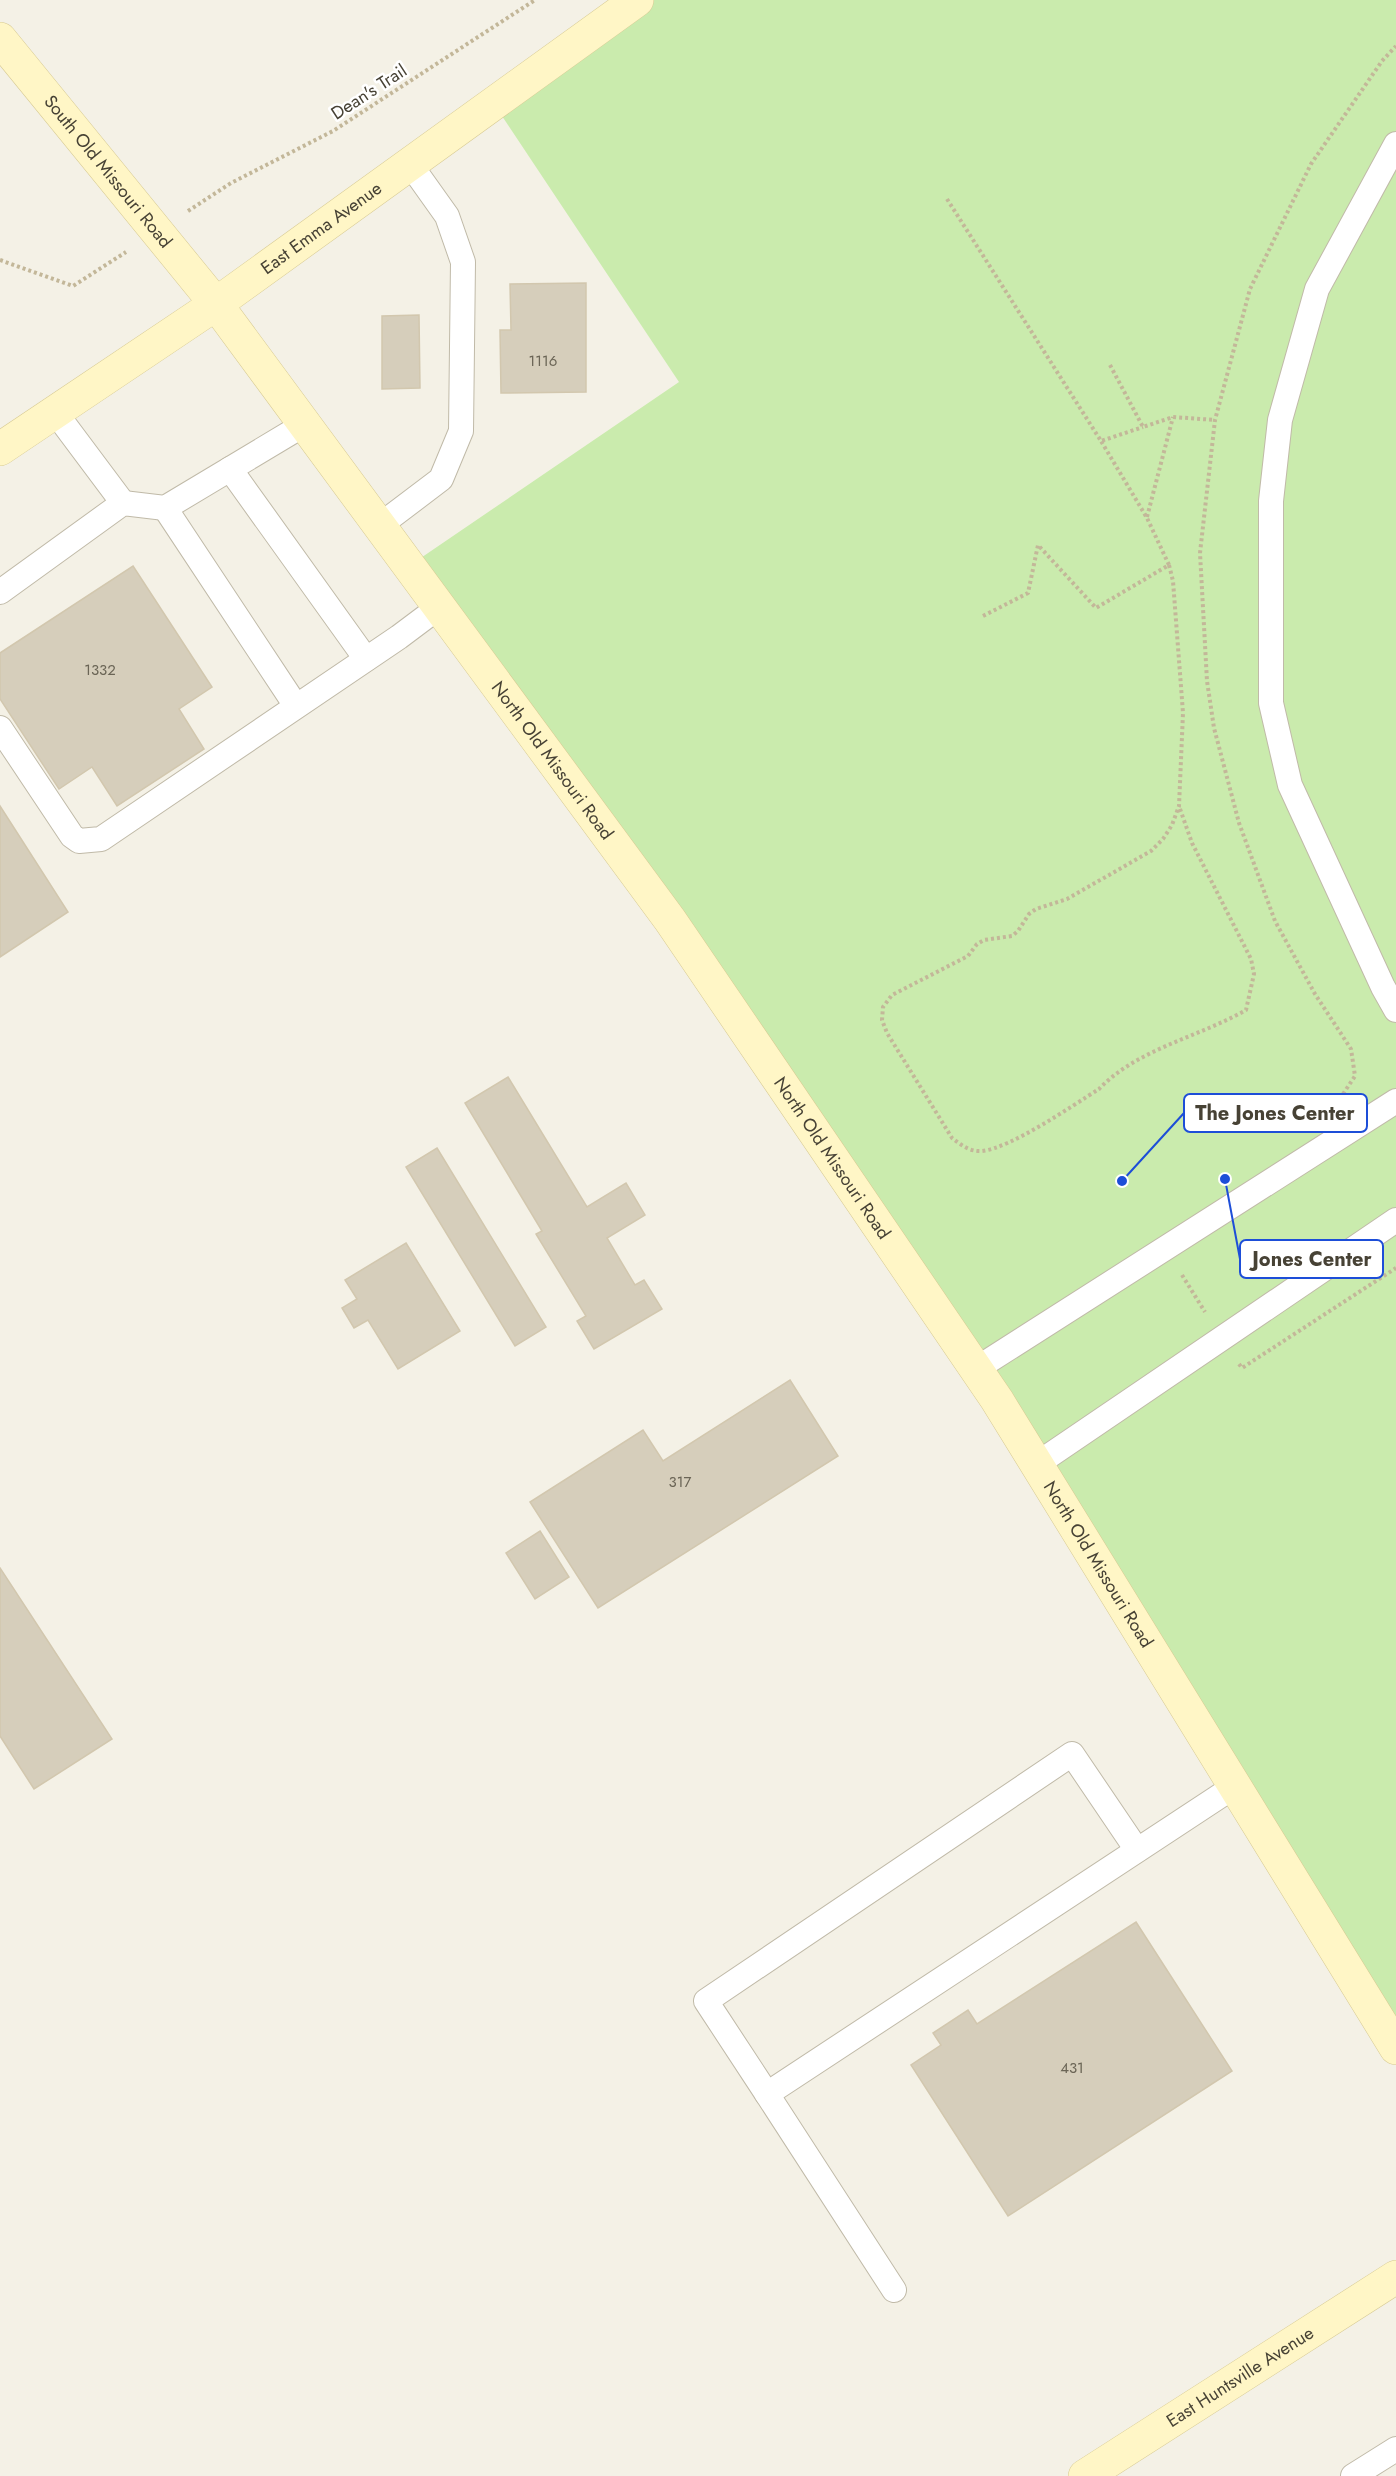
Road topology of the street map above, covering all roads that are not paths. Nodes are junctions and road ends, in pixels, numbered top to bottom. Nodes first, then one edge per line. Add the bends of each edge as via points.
1 (637, 0) edge
2 (0, 39) edge
3 (1396, 144) edge
4 (410, 164) junction
5 (216, 304) junction
6 (54, 412) junction
7 (305, 424) junction
8 (0, 449) edge
9 (230, 469) junction
10 (123, 503) junction
11 (165, 508) junction
12 (379, 526) junction
13 (0, 592) edge
14 (439, 607) junction
15 (366, 659) junction
16 (296, 706) junction
17 (0, 728) edge
18 (1390, 983) edge
19 (1396, 1010) edge
20 (1396, 1101) edge
21 (1396, 1220) edge
22 (976, 1369) junction
23 (1037, 1464) junction
24 (1235, 1786) junction
25 (1137, 1850) junction
26 (1396, 2048) edge
27 (767, 2094) junction
28 (1396, 2277) edge
29 (894, 2290) dead end
30 (1396, 2449) edge
31 (1085, 2476) edge
32 (1353, 2476) edge

1 - 4 main road, East Emma Avenue
2 - 5 main road, South Old Missouri Road
3 - 18 lane via 1317,289 1280,420 1271,501 1271,703 1290,785
4 - 5 main road, East Emma Avenue
4 - 12 lane via 447,216 463,262 461,431 441,479
5 - 6 main road, East Emma Avenue
5 - 7 main road, North Old Missouri Road
6 - 8 main road, East Emma Avenue
6 - 10 lane
7 - 9 lane
7 - 12 main road, North Old Missouri Road
9 - 11 lane
9 - 15 lane
10 - 11 lane
10 - 13 lane
11 - 16 lane
12 - 14 main road, North Old Missouri Road
14 - 15 lane
14 - 22 main road, North Old Missouri Road via 670,920
15 - 16 lane
16 - 17 lane via 101,839 88,842 72,836
18 - 19 lane
20 - 22 lane
21 - 23 lane
22 - 23 main road, North Old Missouri Road
23 - 24 main road, North Old Missouri Road
24 - 25 lane
24 - 26 main road, North Old Missouri Road
25 - 27 lane
25 - 27 lane via 1072,1754 706,2001
27 - 29 lane
28 - 31 main road, East Huntsville Avenue
30 - 32 lane

